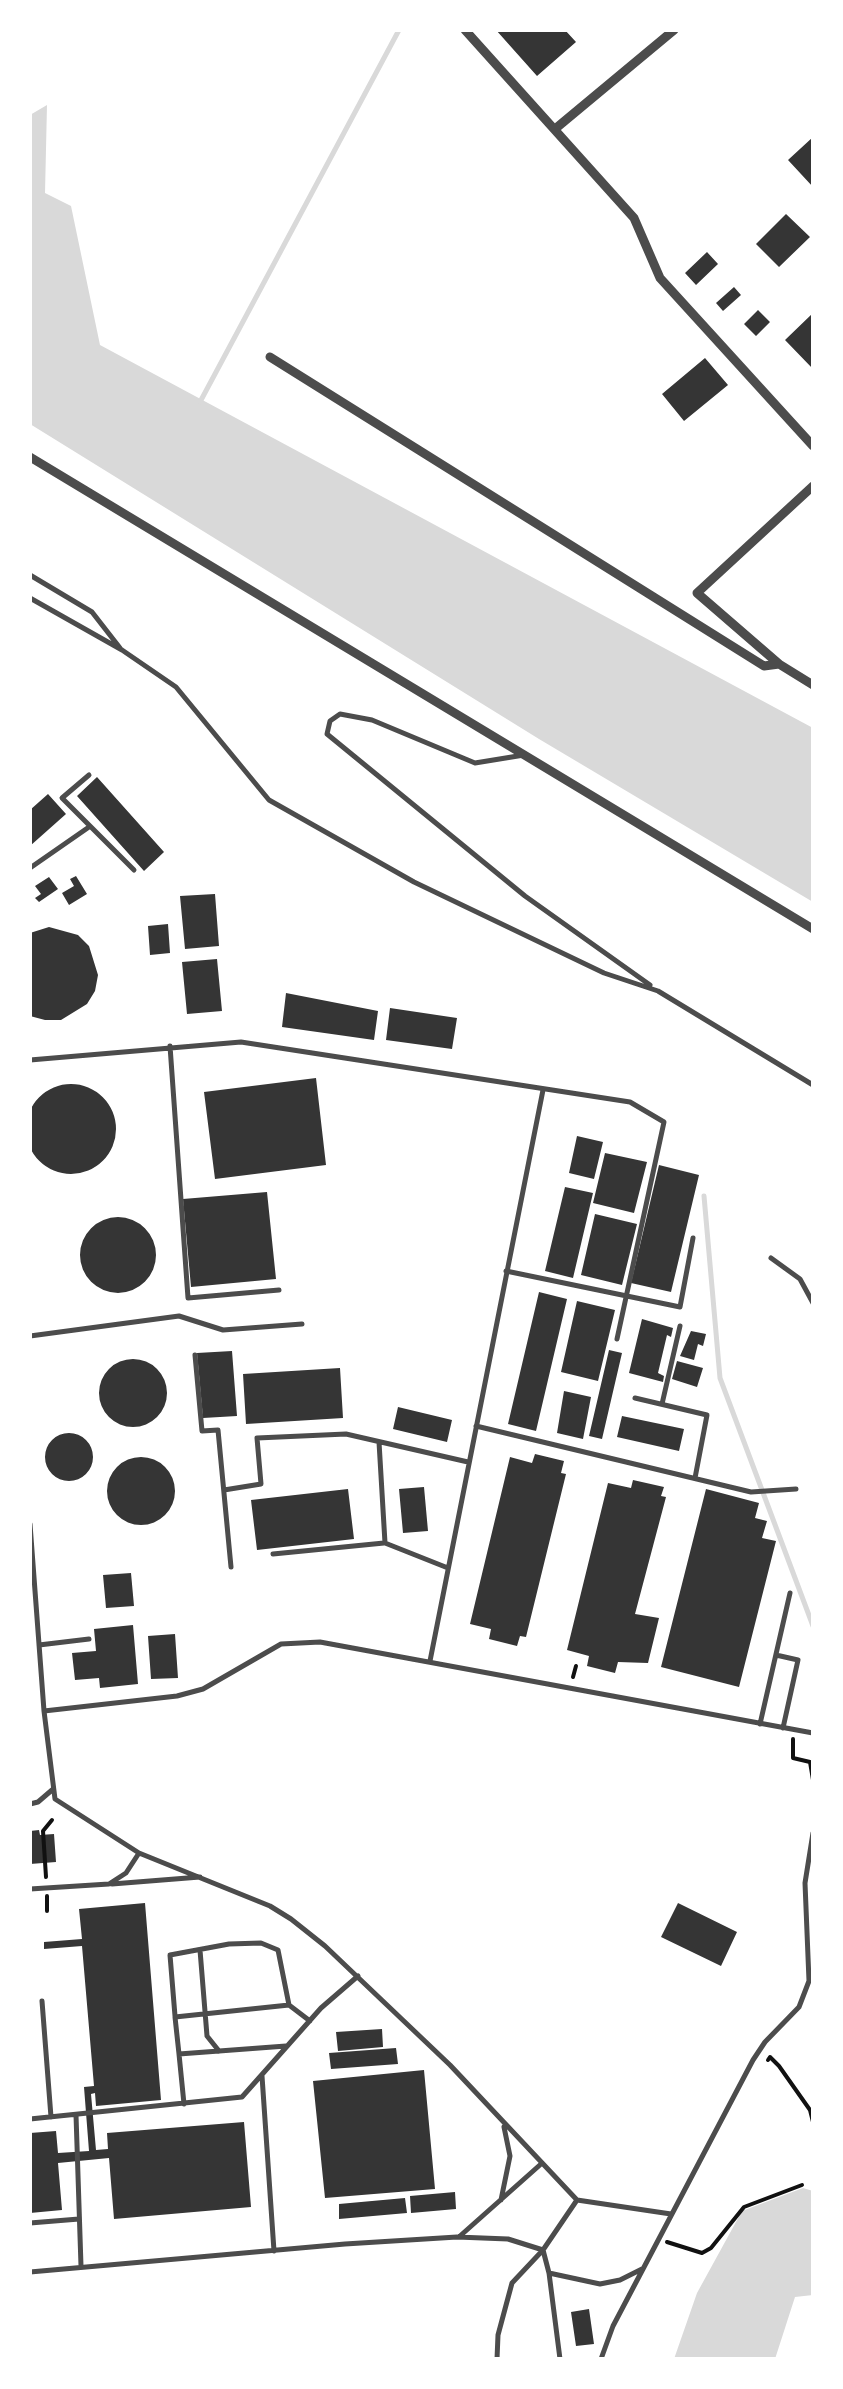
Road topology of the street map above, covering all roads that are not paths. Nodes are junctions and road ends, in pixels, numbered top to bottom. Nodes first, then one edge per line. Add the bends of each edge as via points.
1 (466, 30) edge
2 (674, 30) edge
3 (554, 130) junction
4 (270, 357) dead end
5 (813, 446) edge
6 (30, 457) edge
7 (813, 486) edge
8 (30, 575) edge
9 (30, 598) edge
10 (122, 650) junction
11 (779, 664) junction
12 (813, 686) edge
13 (527, 755) junction
14 (89, 775) dead end
15 (90, 826) junction
16 (30, 868) edge
17 (134, 870) dead end
18 (813, 930) edge
19 (658, 991) junction
20 (170, 1046) junction
21 (30, 1060) edge
22 (813, 1085) edge
23 (542, 1090) junction
24 (694, 1238) dead end
25 (772, 1258) dead end
26 (506, 1271) junction
27 (279, 1290) dead end
28 (624, 1296) junction
29 (813, 1303) edge
30 (302, 1324) dead end
31 (680, 1326) dead end
32 (30, 1336) edge
33 (617, 1338) dead end
34 (195, 1356) dead end
35 (635, 1398) dead end
36 (662, 1404) junction
37 (476, 1426) junction
38 (379, 1442) junction
39 (468, 1462) junction
40 (695, 1478) junction
41 (796, 1489) dead end
42 (224, 1490) junction
43 (30, 1524) edge
44 (385, 1543) junction
45 (272, 1554) dead end
46 (231, 1567) dead end
47 (448, 1568) junction
48 (790, 1592) dead end
49 (89, 1639) dead end
50 (39, 1645) junction
51 (776, 1655) junction
52 (430, 1662) junction
53 (44, 1711) junction
54 (760, 1724) junction
55 (783, 1728) junction
56 (813, 1734) edge
57 (52, 1790) junction
58 (30, 1804) edge
59 (813, 1833) edge
60 (138, 1853) junction
61 (200, 1878) junction
62 (109, 1884) junction
63 (30, 1889) edge
64 (810, 1929) edge
65 (200, 1950) junction
66 (358, 1976) junction
67 (42, 2001) dead end
68 (289, 2005) junction
69 (204, 2014) junction
70 (176, 2017) junction
71 (310, 2022) junction
72 (289, 2046) junction
73 (219, 2051) junction
74 (179, 2054) junction
75 (262, 2076) junction
76 (184, 2104) junction
77 (76, 2115) junction
78 (51, 2117) junction
79 (30, 2119) edge
80 (503, 2123) junction
81 (542, 2164) junction
82 (577, 2200) junction
83 (500, 2202) junction
84 (671, 2214) junction
85 (80, 2219) junction
86 (30, 2223) edge
87 (457, 2238) junction
88 (543, 2250) junction
89 (274, 2252) junction
90 (81, 2266) junction
91 (642, 2269) junction
92 (30, 2272) edge
93 (549, 2273) junction
94 (498, 2359) edge
95 (560, 2359) edge
96 (601, 2359) edge

1 - 3 street
2 - 3 street
3 - 5 street via 634,218 660,278
4 - 11 street via 764,666
6 - 13 street
7 - 11 street via 698,593
8 - 10 lane via 92,612
9 - 10 lane
10 - 19 lane via 176,688 269,800 414,882 604,973
11 - 12 street
13 - 18 street
13 - 19 lane via 475,763 372,720 340,714 327,734 524,896
14 - 15 lane via 62,798
15 - 16 lane
15 - 17 lane
19 - 22 lane
20 - 21 lane
20 - 23 lane via 242,1042 327,1052
20 - 27 lane via 188,1298
23 - 26 lane
23 - 28 lane via 630,1102 664,1122
24 - 28 lane via 680,1308
25 - 29 lane via 800,1279
26 - 28 lane
26 - 37 lane
28 - 33 lane
30 - 32 lane via 222,1330 179,1316
31 - 36 lane
34 - 42 lane via 202,1431 218,1430
35 - 36 lane
36 - 40 lane via 707,1415
37 - 39 lane
37 - 40 lane
38 - 39 lane
38 - 42 lane via 346,1434 257,1438 261,1484
38 - 44 lane
39 - 47 lane
40 - 41 lane via 750,1492
42 - 46 lane
43 - 50 lane
44 - 45 lane
44 - 47 lane
47 - 52 lane
48 - 51 lane
49 - 50 lane
50 - 53 lane
51 - 54 lane
51 - 55 lane via 798,1660
52 - 53 lane via 320,1642 280,1644 203,1689
52 - 54 lane
53 - 57 lane
54 - 55 lane
55 - 56 lane
57 - 58 lane
57 - 60 lane via 64,1808
59 - 64 lane via 805,1868
60 - 61 lane
60 - 62 lane
61 - 62 lane
61 - 66 lane via 291,1918
62 - 63 lane
64 - 84 lane via 809,1981 798,2007 753,2060
65 - 68 lane via 261,1943 278,1950
65 - 69 lane
65 - 70 lane via 170,1956
66 - 71 lane
66 - 80 lane
67 - 78 lane
68 - 69 lane
68 - 71 lane
69 - 70 lane
69 - 73 lane via 207,2036
70 - 74 lane
71 - 72 lane
72 - 73 lane
72 - 75 lane
73 - 74 lane
74 - 76 lane
75 - 76 lane via 242,2097
75 - 89 lane
76 - 77 lane
77 - 78 lane
77 - 85 lane
78 - 79 lane
80 - 81 lane
80 - 83 lane via 510,2156
81 - 82 lane
81 - 83 lane
82 - 84 lane
82 - 88 lane
83 - 87 lane
84 - 91 lane
85 - 86 lane
85 - 90 lane
87 - 88 lane via 508,2238
87 - 89 lane
88 - 93 lane
88 - 94 lane via 512,2283
89 - 90 lane
90 - 92 lane
91 - 93 lane via 600,2284
91 - 96 lane
93 - 95 lane

